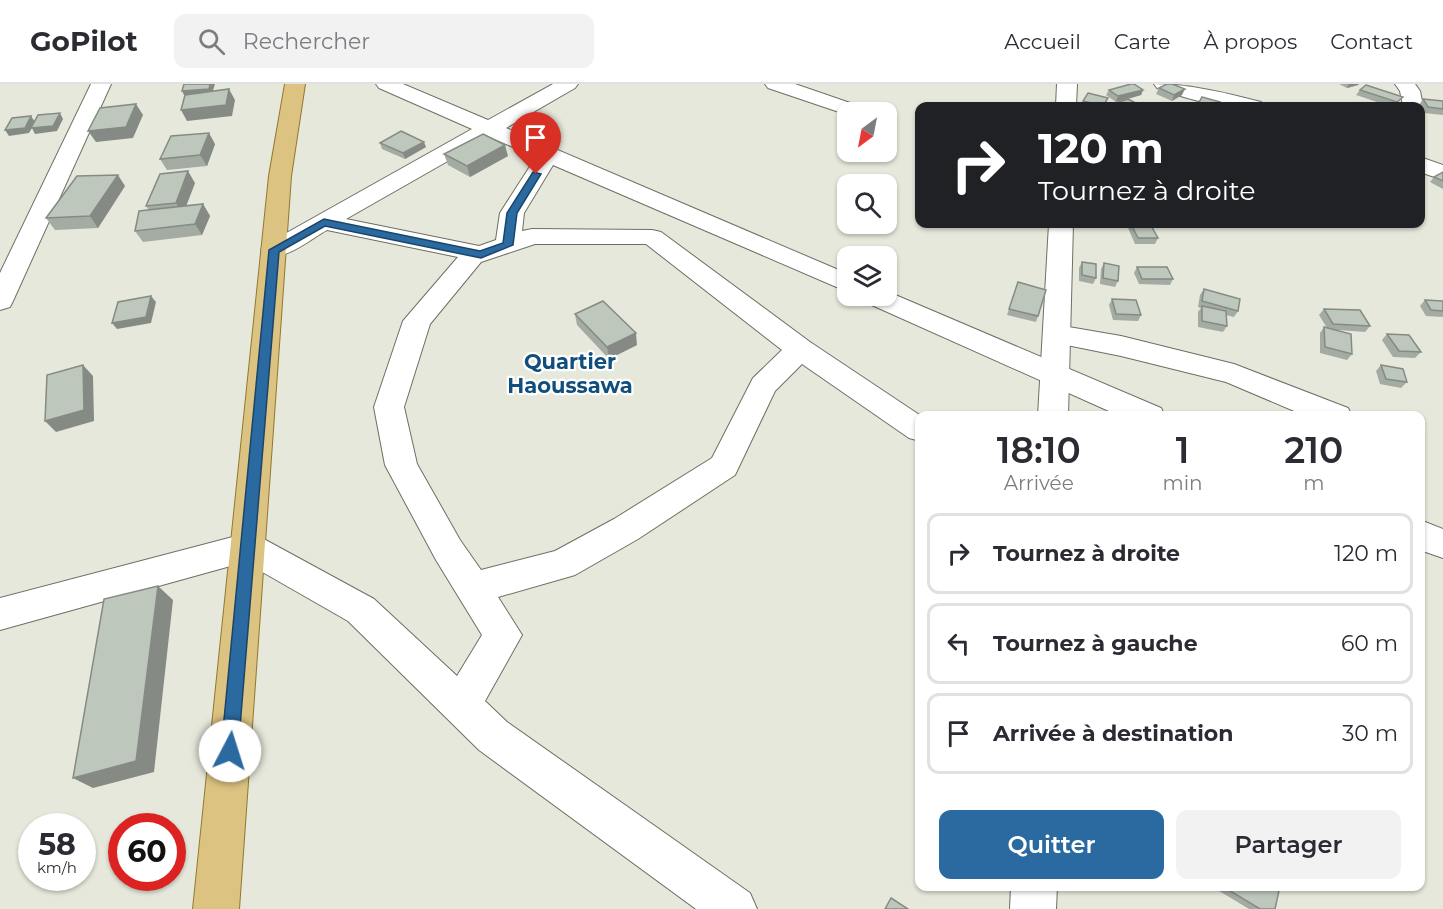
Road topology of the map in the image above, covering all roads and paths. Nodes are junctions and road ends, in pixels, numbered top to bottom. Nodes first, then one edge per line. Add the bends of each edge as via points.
1 (101, 84) edge
2 (295, 84) edge
3 (386, 84) edge
4 (568, 84) edge
5 (775, 84) edge
6 (1067, 84) edge
7 (1164, 84) edge
8 (1405, 84) edge
9 (1066, 102) edge
10 (1232, 102) edge
11 (1412, 102) edge
12 (837, 105) edge
13 (488, 129) junction
14 (548, 155) junction
15 (1425, 166) edge
16 (1443, 173) edge
17 (324, 222) junction
18 (1061, 228) edge
19 (508, 245) junction
20 (274, 250) junction
21 (475, 253) junction
22 (837, 279) edge
23 (0, 302) edge
24 (897, 306) edge
25 (1057, 334) junction
26 (800, 349) junction
27 (1055, 374) junction
28 (1053, 411) edge
29 (1139, 411) edge
30 (1325, 411) edge
31 (915, 427) edge
32 (1425, 536) edge
33 (1443, 544) edge
34 (248, 547) junction
35 (473, 588) junction
36 (0, 614) edge
37 (461, 705) junction
38 (1034, 891) edge
39 (216, 909) edge
40 (734, 909) edge
41 (1033, 909) edge

1 - 23 street
2 - 20 main road via 280,176
3 - 13 street
4 - 13 street
5 - 12 street
6 - 9 street
7 - 10 street
8 - 11 street
13 - 14 street
13 - 17 street
14 - 19 street via 512,213
14 - 22 street
15 - 16 street
17 - 20 street
17 - 21 street
18 - 25 street
19 - 21 street
19 - 26 street via 532,236 652,237
20 - 34 main road
21 - 35 street via 417,321 389,407 401,465
24 - 27 street
25 - 27 street
25 - 30 street via 1234,374
26 - 31 street
26 - 35 street via 763,385 724,466 563,564
27 - 28 street
27 - 29 street
32 - 33 street
34 - 36 street
34 - 37 street via 361,610
34 - 39 main road
35 - 37 street via 503,634
37 - 40 street via 493,736
38 - 41 street

